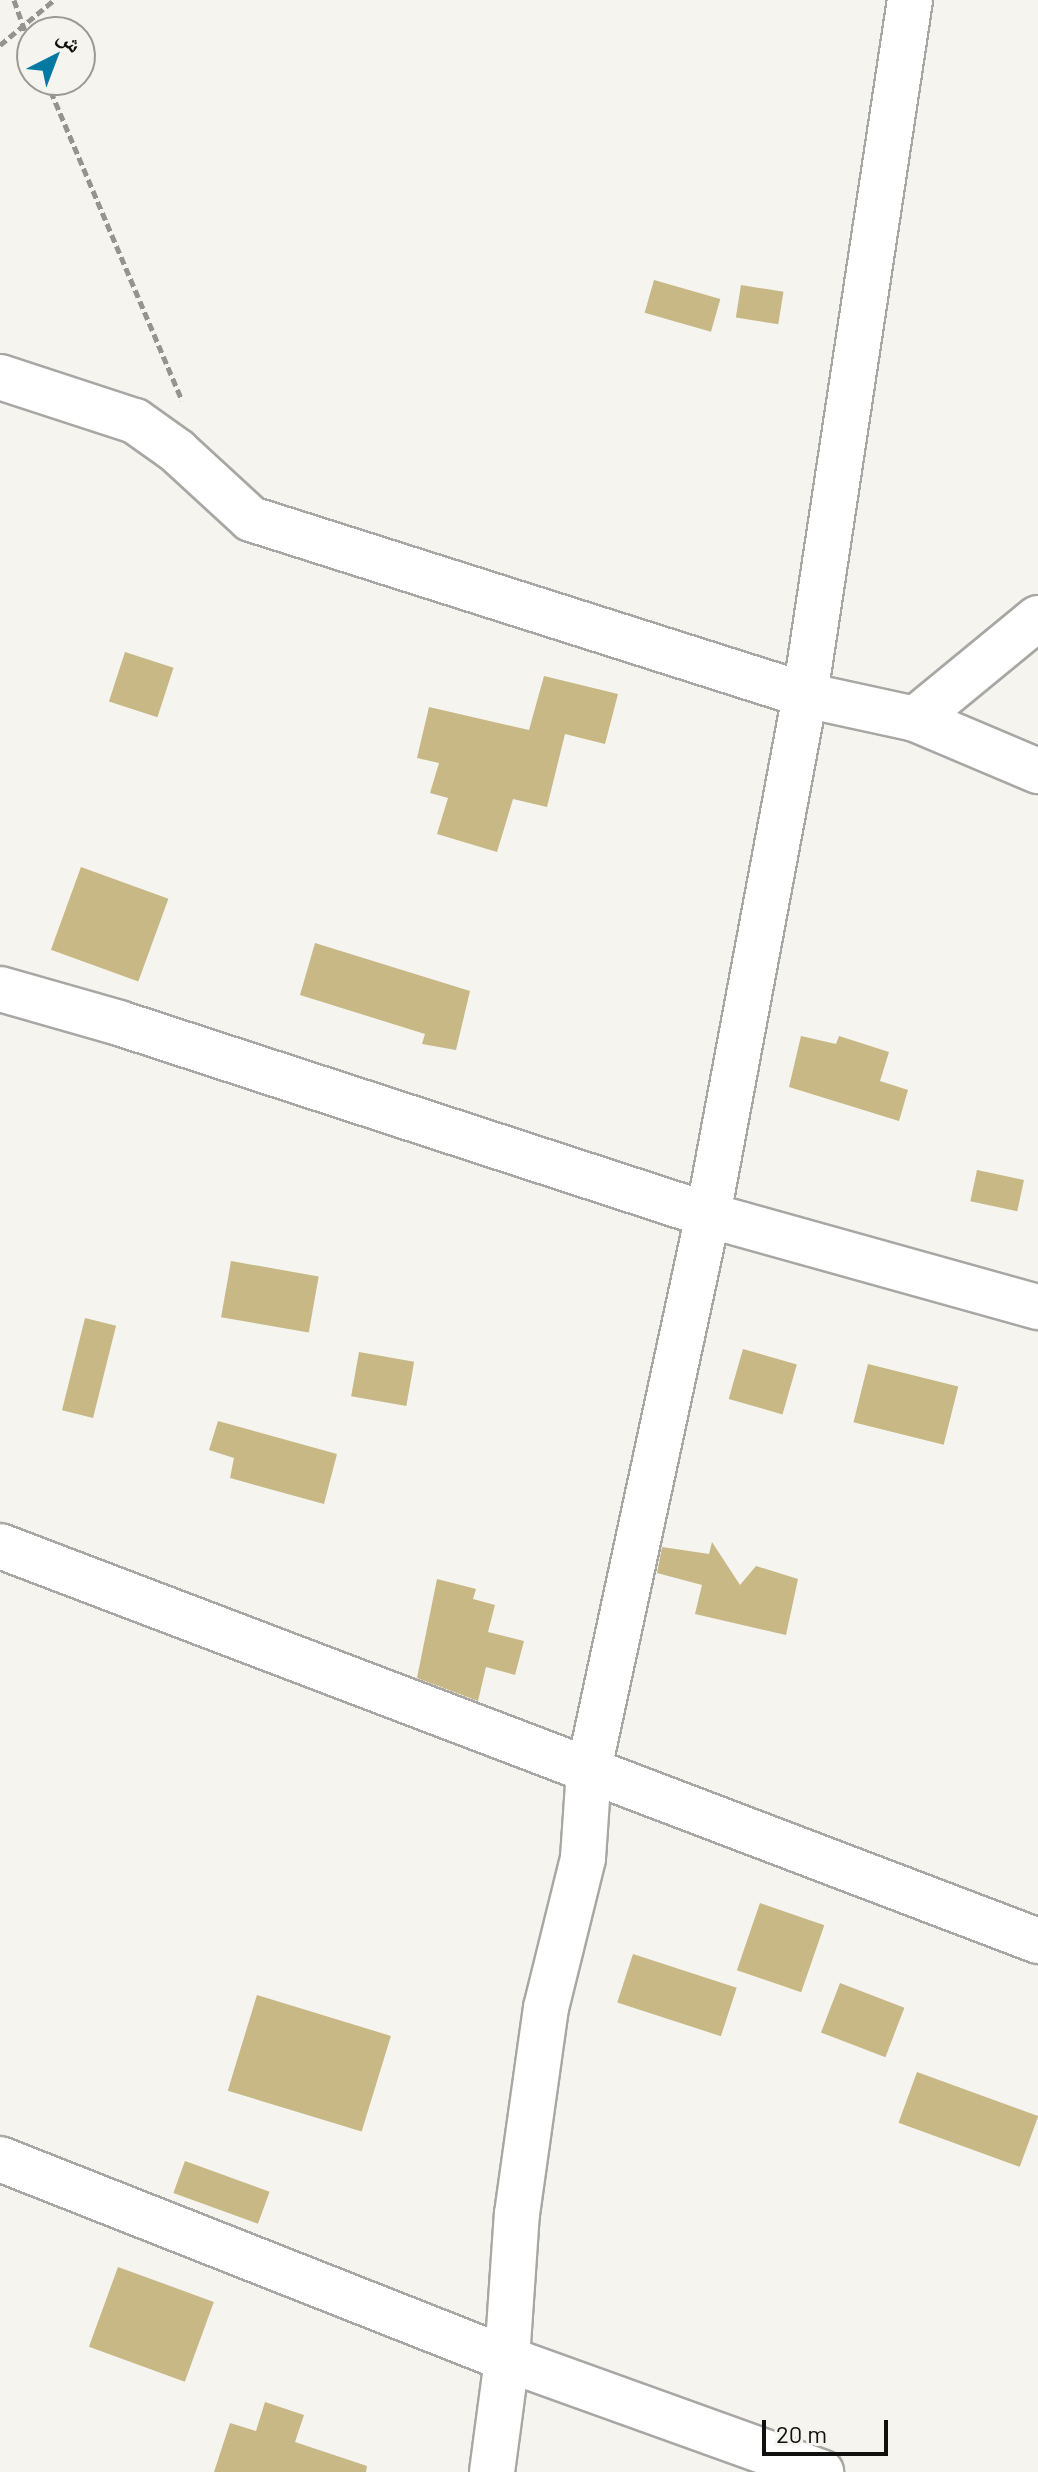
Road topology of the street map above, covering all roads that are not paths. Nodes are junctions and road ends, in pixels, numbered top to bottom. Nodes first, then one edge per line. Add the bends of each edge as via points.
1 (910, 0) edge
2 (0, 377) edge
3 (1038, 618) edge
4 (805, 695) junction
5 (915, 719) junction
6 (1038, 771) edge
7 (0, 989) edge
8 (708, 1215) junction
9 (1038, 1307) edge
10 (0, 1546) edge
11 (589, 1769) junction
12 (1038, 1941) edge
13 (0, 2159) edge
14 (507, 2359) junction
15 (492, 2472) edge
16 (821, 2472) edge

1 - 4 street
2 - 4 street via 135,421 177,451 251,519
3 - 5 street
4 - 5 street
4 - 8 street
5 - 6 street
7 - 8 street
8 - 9 street
8 - 11 street
10 - 11 street
11 - 12 street
11 - 14 street via 583,1858 546,2008 517,2214
13 - 14 street
14 - 15 street
14 - 16 street

